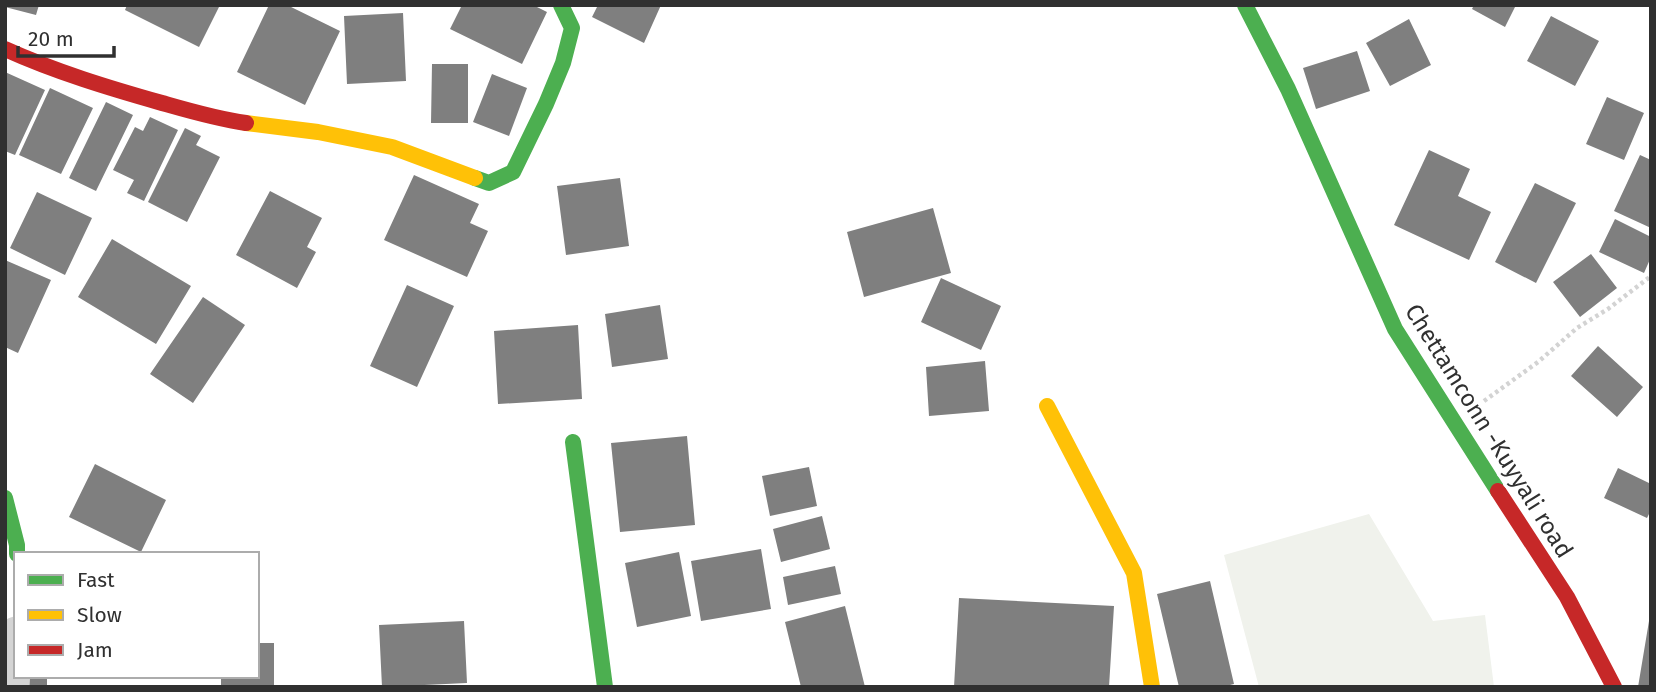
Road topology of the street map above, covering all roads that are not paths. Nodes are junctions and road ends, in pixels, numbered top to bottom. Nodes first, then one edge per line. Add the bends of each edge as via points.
1 (561, 5) edge
2 (1245, 5) edge
3 (5, 49) edge
4 (1047, 406) dead end
5 (573, 442) dead end
6 (5, 498) edge
7 (17, 552) edge
8 (14, 669) edge
9 (13, 687) edge
10 (605, 687) edge
11 (1152, 687) edge
12 (1614, 687) edge

1 - 3 street via 572,28 563,63 513,172 489,183 391,148 318,132 224,120 119,91
2 - 12 street, Chettamconn -Kuyyali road via 1288,89 1395,329 1567,597
4 - 11 street via 1134,572
5 - 10 street
6 - 7 street
8 - 9 street

